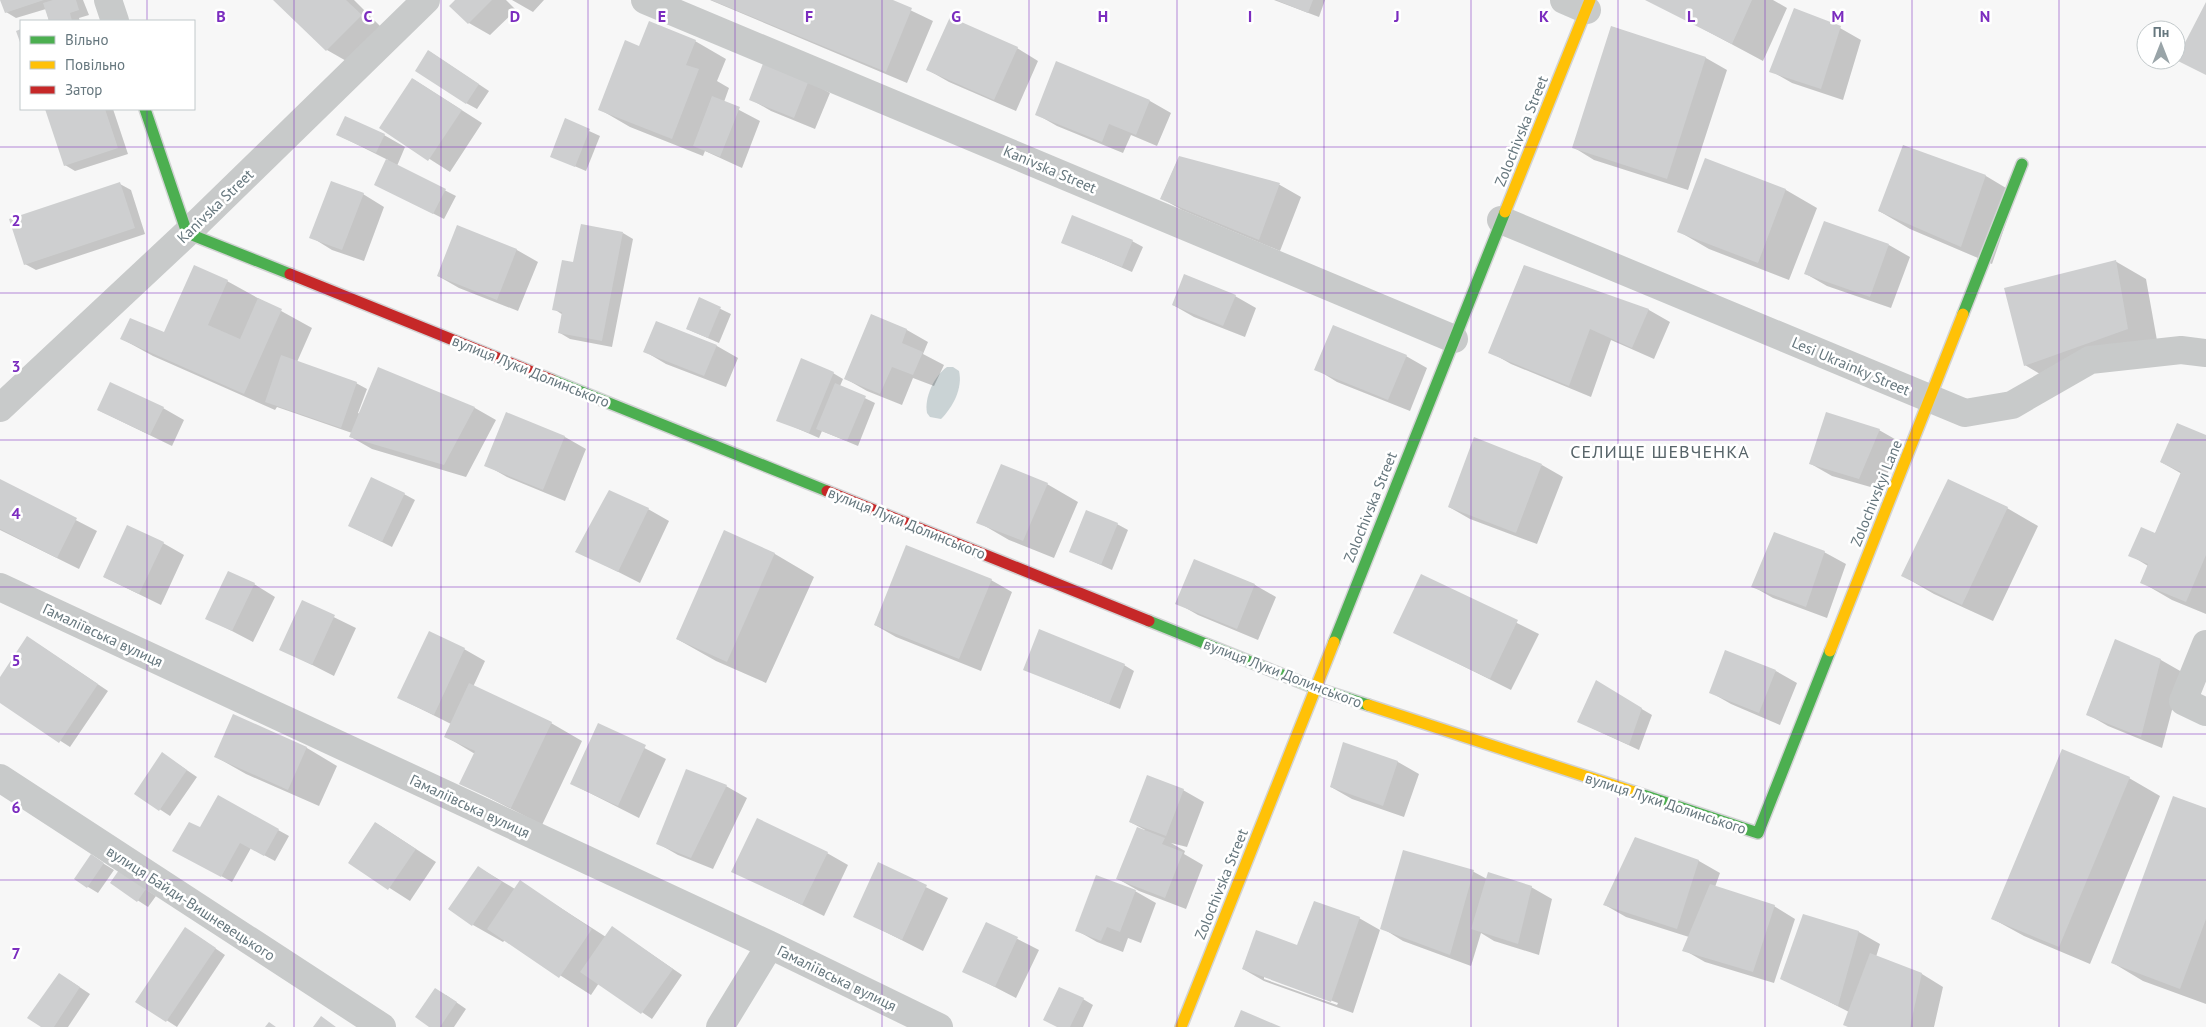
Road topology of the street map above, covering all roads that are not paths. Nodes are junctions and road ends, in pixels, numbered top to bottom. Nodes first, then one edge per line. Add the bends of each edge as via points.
1 (108, 0) edge
2 (426, 0) edge
3 (645, 0) edge
4 (1580, 3) edge
5 (115, 20) edge
6 (145, 110) edge
7 (2022, 164) dead end
8 (1502, 220) junction
9 (188, 233) junction
10 (1454, 339) junction
11 (2206, 353) edge
12 (1930, 398) junction
13 (0, 408) edge
14 (0, 588) edge
15 (2206, 644) edge
16 (1315, 688) junction
17 (2206, 712) edge
18 (0, 778) edge
19 (1758, 833) joint
20 (770, 945) junction
21 (382, 1027) edge
22 (720, 1027) edge
23 (939, 1027) edge
24 (1181, 1027) edge

1 - 5 street
2 - 9 street, Kanivska Street
3 - 10 street, Kanivska Street
4 - 8 street, Zolochivska Street
6 - 9 street
7 - 12 street, Zolochivskyi Lane
8 - 10 street, Zolochivska Street
8 - 12 street, Lesi Ukrainky Street
9 - 13 street, Kanivska Street
9 - 16 street, вулиця Луки Долинського
10 - 16 street, Zolochivska Street
11 - 12 street, Lesi Ukrainky Street via 2181,350 2090,360 2012,405 1965,413
12 - 19 street, Zolochivskyi Lane
14 - 20 street, Гамаліївська вулиця
15 - 17 street via 2183,701
16 - 19 street, вулиця Луки Долинського
16 - 24 street, Zolochivska Street
18 - 21 street, вулиця Байди-Вишневецького
20 - 22 street
20 - 23 street, Гамаліївська вулиця

